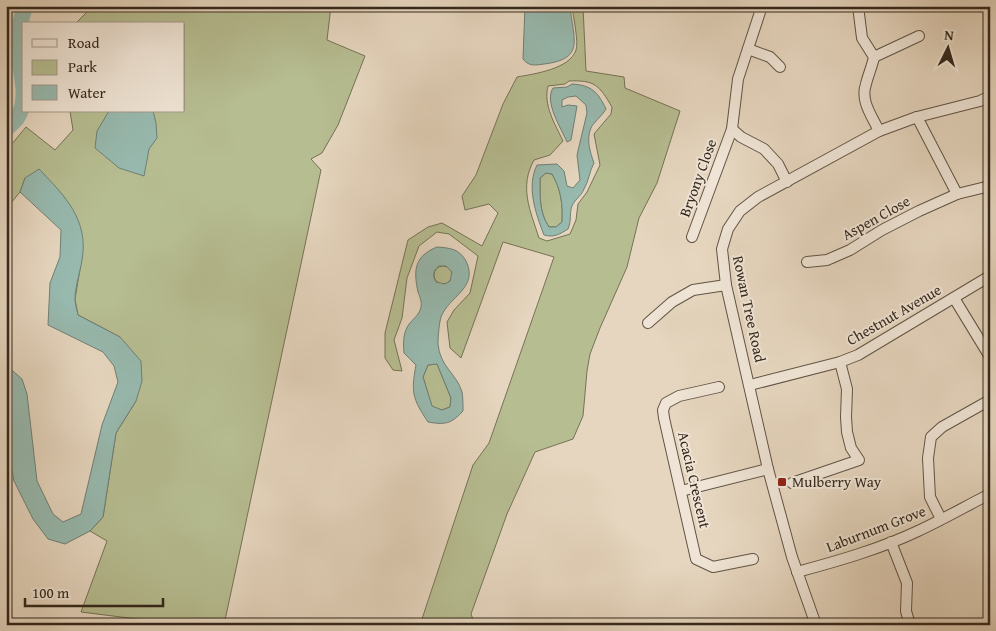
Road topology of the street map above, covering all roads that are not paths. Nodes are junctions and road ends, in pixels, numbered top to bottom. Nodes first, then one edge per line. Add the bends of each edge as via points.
1 (762, 6) edge
2 (858, 6) edge
3 (919, 36) dead end
4 (748, 49) junction
5 (874, 58) junction
6 (780, 67) dead end
7 (990, 96) edge
8 (917, 118) junction
9 (732, 129) junction
10 (880, 131) junction
11 (787, 182) junction
12 (990, 186) edge
13 (956, 194) junction
14 (692, 237) dead end
15 (807, 262) dead end
16 (990, 276) edge
17 (726, 284) junction
18 (954, 298) junction
19 (648, 323) dead end
20 (990, 357) edge
21 (840, 362) junction
22 (750, 385) junction
23 (719, 387) dead end
24 (990, 400) edge
25 (768, 469) junction
26 (792, 483) dead end
27 (682, 491) junction
28 (990, 494) edge
29 (941, 519) junction
30 (891, 542) junction
31 (754, 559) dead end
32 (797, 572) junction
33 (816, 625) edge
34 (910, 625) edge

1 - 4 street, Bryony Close
2 - 5 street via 862,38
3 - 5 street
4 - 6 street via 770,57
4 - 9 street, Bryony Close via 738,78
5 - 10 street via 865,85 864,101
7 - 8 street, Rowan Tree Road
8 - 10 street, Rowan Tree Road
8 - 13 street
9 - 11 street, Bryony Close via 764,149 778,164
9 - 14 street, Bryony Close
10 - 11 street, Rowan Tree Road
11 - 17 street, Rowan Tree Road via 740,211 728,229 722,249
12 - 13 street, Aspen Close
13 - 15 street, Aspen Close via 882,230 850,250 827,260
16 - 18 street, Chestnut Avenue
17 - 19 street via 693,290 672,302
17 - 22 street, Rowan Tree Road
18 - 20 street
18 - 21 street, Chestnut Avenue via 858,355
21 - 22 street, Chestnut Avenue
21 - 26 street via 847,389 847,432 851,448 859,460
22 - 25 street, Rowan Tree Road
23 - 27 street, Acacia Crescent via 679,396 666,403 663,410
24 - 29 street via 942,427 931,437 928,458 930,497
25 - 27 street
25 - 32 street, Rowan Tree Road
27 - 31 street, Acacia Crescent via 696,559 713,567
28 - 29 street, Laburnum Grove
29 - 30 street, Laburnum Grove
30 - 32 street, Laburnum Grove
30 - 34 street via 907,584 906,611
32 - 33 street, Rowan Tree Road

